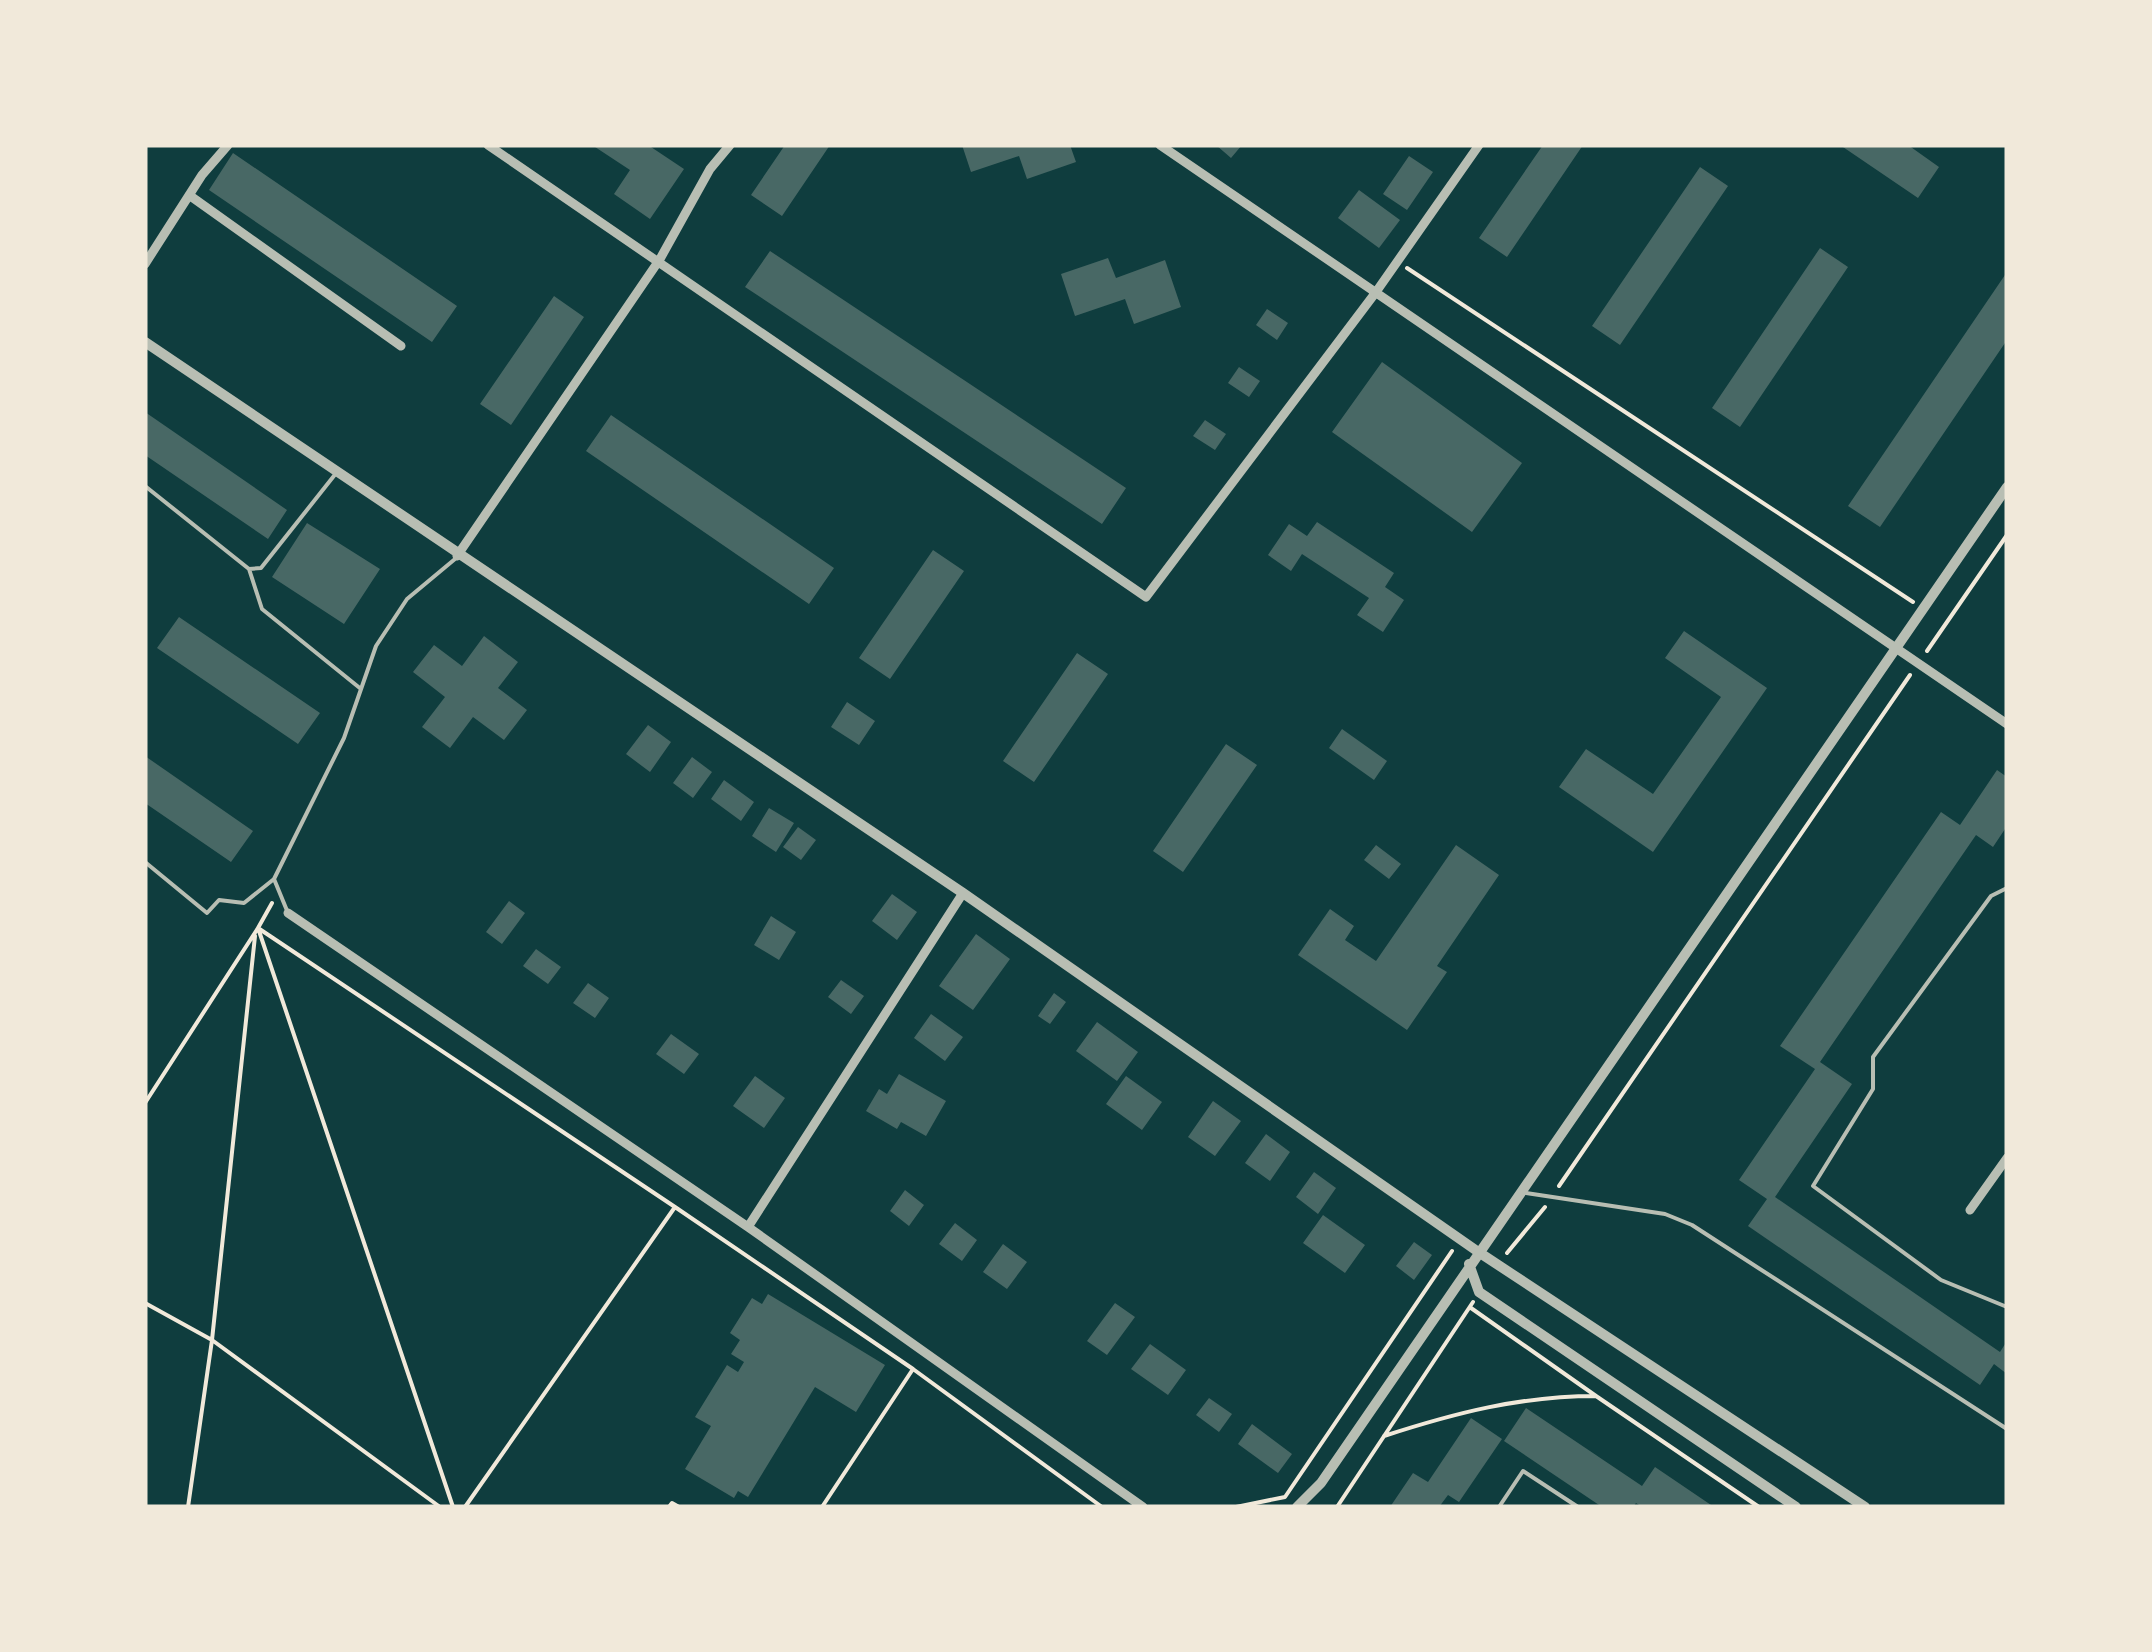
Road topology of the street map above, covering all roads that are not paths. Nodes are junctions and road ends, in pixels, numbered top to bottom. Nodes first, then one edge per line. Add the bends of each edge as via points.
1 (228, 145) edge
2 (488, 145) edge
3 (730, 145) edge
4 (1160, 145) edge
5 (1479, 145) edge
6 (189, 195) junction
7 (660, 259) junction
8 (145, 264) edge
9 (1376, 292) junction
10 (145, 342) edge
11 (401, 346) dead end
12 (337, 472) junction
13 (145, 486) edge
14 (2007, 487) edge
15 (458, 556) junction
16 (249, 569) junction
17 (1897, 650) junction
18 (361, 689) junction
19 (2007, 724) edge
20 (145, 862) edge
21 (274, 880) junction
22 (2007, 888) edge
23 (963, 893) junction
24 (288, 913) joint
25 (2007, 1158) edge
26 (1519, 1191) junction
27 (1970, 1210) dead end
28 (748, 1226) junction
29 (1478, 1251) junction
30 (1469, 1264) junction
31 (2007, 1307) edge
32 (2007, 1429) edge
33 (1143, 1507) edge
34 (1297, 1507) edge
35 (1499, 1507) edge
36 (1578, 1507) edge
37 (1796, 1507) edge
38 (1865, 1507) edge

1 - 6 street
2 - 7 street
3 - 7 street
4 - 9 street
5 - 9 street
6 - 8 street
6 - 11 street
7 - 9 street via 1146,597
7 - 15 street
9 - 17 street
10 - 12 street
12 - 15 street
12 - 16 lane via 261,568
13 - 16 lane
14 - 17 street
15 - 18 lane via 408,599 376,646
15 - 23 street
16 - 18 lane via 262,610
17 - 19 street
17 - 26 street
18 - 21 lane
20 - 21 lane via 207,912 220,900 244,903
21 - 24 lane
22 - 31 lane via 1991,896 1873,1056 1873,1090 1813,1186 1941,1280
23 - 28 street
23 - 29 street
24 - 28 street
25 - 27 street
26 - 29 street
26 - 32 lane via 1665,1214 1692,1225
28 - 33 street
29 - 30 street
29 - 38 street
30 - 34 street via 1322,1483
30 - 37 street via 1479,1292
35 - 36 lane via 1523,1472

